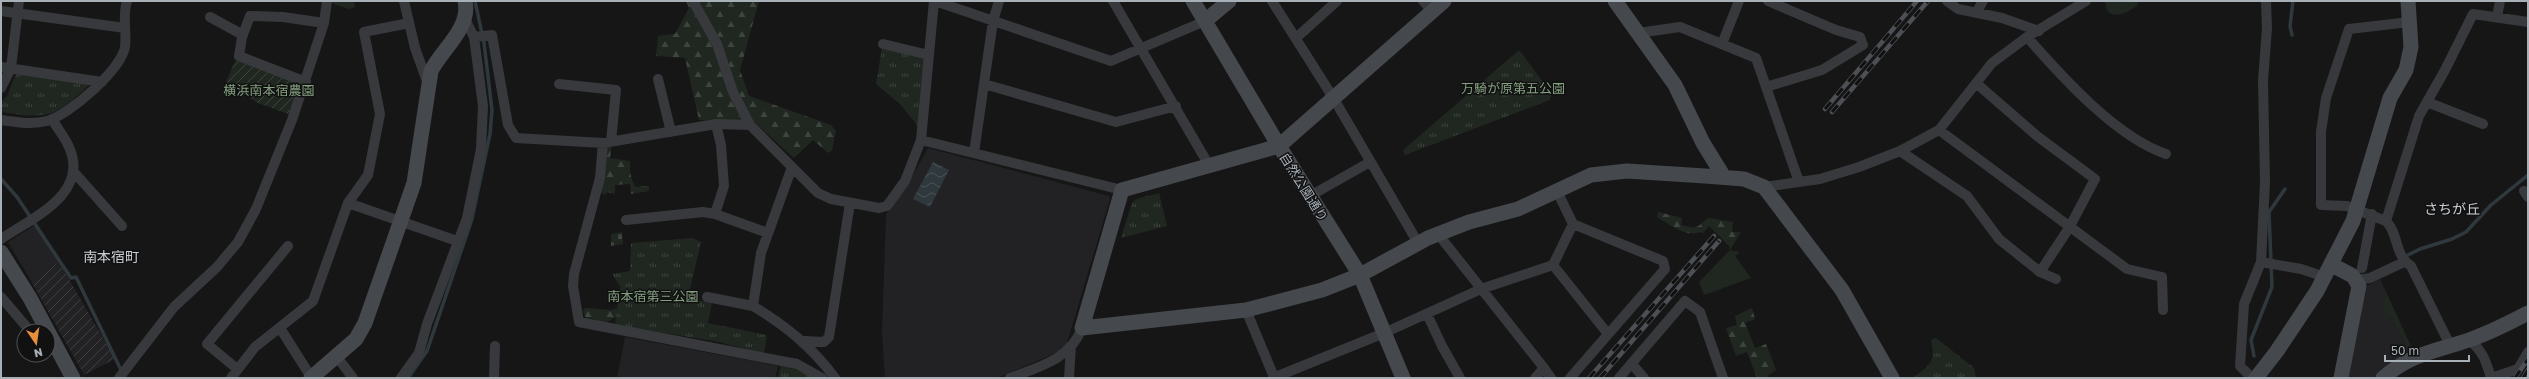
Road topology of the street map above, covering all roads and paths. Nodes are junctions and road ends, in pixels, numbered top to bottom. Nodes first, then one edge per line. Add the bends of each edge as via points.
1 (19, 1) edge
2 (127, 1) edge
3 (327, 1) edge
4 (404, 1) edge
5 (465, 1) edge
6 (693, 1) edge
7 (934, 1) edge
8 (999, 1) edge
9 (1113, 1) edge
10 (1193, 1) edge
11 (1229, 1) edge
12 (1272, 1) edge
13 (1337, 1) edge
14 (1444, 1) edge
15 (1615, 1) edge
16 (1739, 1) edge
17 (1768, 1) edge
18 (1947, 1) edge
19 (1983, 1) edge
20 (2086, 1) edge
21 (2266, 1) edge
22 (2408, 1) edge
23 (2500, 1) edge
24 (1428, 6) edge
25 (1, 11) edge
26 (18, 13) junction
27 (1976, 13) junction
28 (2496, 16) junction
29 (210, 17) dead end
30 (465, 19) junction
31 (993, 21) junction
32 (1205, 21) junction
33 (409, 22) junction
34 (2410, 22) junction
35 (2528, 22) edge
36 (324, 23) junction
37 (125, 28) junction
38 (2039, 31) junction
39 (1638, 33) junction
40 (243, 35) junction
41 (480, 36) junction
42 (1296, 38) junction
43 (2027, 38) junction
44 (883, 44) dead end
45 (1722, 44) junction
46 (1142, 49) junction
47 (929, 55) junction
48 (6, 67) edge
49 (658, 80) dead end
50 (102, 82) junction
51 (306, 82) junction
52 (1976, 83) junction
53 (559, 84) dead end
54 (984, 84) junction
55 (429, 86) junction
56 (1766, 87) junction
57 (1, 88) edge
58 (1334, 99) junction
59 (2427, 102) junction
60 (1176, 106) junction
61 (1, 120) edge
62 (52, 120) junction
63 (716, 124) junction
64 (2483, 124) dead end
65 (750, 126) junction
66 (1939, 130) junction
67 (671, 132) junction
68 (921, 140) junction
69 (607, 142) junction
70 (1278, 146) junction
71 (1900, 152) junction
72 (974, 153) junction
73 (2166, 154) dead end
74 (1370, 162) junction
75 (792, 167) junction
76 (1210, 167) junction
77 (73, 171) junction
78 (1724, 177) junction
79 (1799, 182) junction
80 (1764, 187) junction
81 (1556, 189) junction
82 (1122, 190) junction
83 (1310, 196) junction
84 (348, 203) junction
85 (850, 203) junction
86 (2357, 210) junction
87 (715, 214) junction
88 (2372, 214) junction
89 (626, 220) dead end
90 (402, 221) junction
91 (2386, 221) junction
92 (1573, 224) junction
93 (122, 226) dead end
94 (2069, 228) junction
95 (768, 233) junction
96 (1438, 234) junction
97 (1, 239) edge
98 (458, 240) junction
99 (1418, 243) junction
100 (288, 246) dead end
101 (1, 252) edge
102 (2404, 262) junction
103 (2267, 263) junction
104 (1553, 265) junction
105 (2328, 271) junction
106 (2040, 272) junction
107 (2360, 274) junction
108 (1360, 275) junction
109 (2056, 279) dead end
110 (1482, 289) junction
111 (1, 297) edge
112 (707, 297) dead end
113 (753, 306) junction
114 (1246, 310) junction
115 (2163, 310) dead end
116 (2528, 313) edge
117 (1427, 314) junction
118 (23, 323) edge
119 (41, 323) edge
120 (280, 328) junction
121 (1082, 328) junction
122 (1384, 333) junction
123 (1608, 334) junction
124 (2469, 340) junction
125 (804, 341) junction
126 (2450, 345) junction
127 (495, 346) dead end
128 (1071, 346) junction
129 (56, 349) edge
130 (2528, 352) edge
131 (337, 357) junction
132 (1632, 364) junction
133 (236, 368) junction
134 (1544, 368) junction
135 (73, 378) edge
136 (119, 378) edge
137 (230, 378) edge
138 (311, 378) edge
139 (353, 378) edge
140 (401, 378) edge
141 (494, 378) edge
142 (822, 378) edge
143 (835, 378) edge
144 (1010, 378) edge
145 (1069, 378) edge
146 (1273, 378) edge
147 (1403, 378) edge
148 (1460, 378) edge
149 (1535, 378) edge
150 (1551, 378) edge
151 (1570, 378) edge
152 (1619, 378) edge
153 (1644, 378) edge
154 (1723, 378) edge
155 (1892, 378) edge
156 (2252, 378) edge
157 (2256, 378) edge
158 (2340, 378) edge
159 (2383, 378) edge
160 (2491, 378) edge

1 - 26 street
2 - 37 street via 123,11
3 - 36 street
4 - 33 street
5 - 30 street
6 - 65 street via 717,44 733,92
7 - 31 street
7 - 47 street
8 - 31 street
9 - 46 street
10 - 32 street, 自然公園通り
11 - 32 street
12 - 42 street
13 - 42 street
14 - 24 street
15 - 39 street
16 - 45 street
17 - 56 street via 1836,30 1860,37 1863,45 1822,70
18 - 27 street via 1958,10
19 - 27 street
20 - 38 street
21 - 103 street via 2263,82
22 - 34 street
23 - 28 street
24 - 58 street
25 - 26 street
26 - 37 street
26 - 48 street
27 - 38 street via 2002,18
28 - 35 street
28 - 59 street via 2473,14
29 - 40 street
30 - 41 street
30 - 55 street via 459,32 437,59 431,71
31 - 46 street via 1111,61
31 - 54 street
32 - 46 street
32 - 70 street, 自然公園通り
33 - 55 street via 414,48
33 - 84 street via 364,32 380,114 368,175
34 - 86 street via 2411,47 2406,70 2390,98
34 - 86 street via 2349,29 2326,98 2321,138 2321,205 2347,206
36 - 40 street via 283,17 250,16
36 - 51 street
37 - 50 street via 125,47 118,65
38 - 43 street
39 - 45 street via 1680,27
39 - 78 street via 1674,85
40 - 51 street via 240,56
41 - 69 street via 492,35 508,125 516,138
41 - 98 street via 483,106 481,149 467,218
42 - 58 street
43 - 52 street via 1992,63
43 - 73 street via 2104,116 2151,149
44 - 47 street
45 - 56 street via 1756,58
46 - 60 street
47 - 68 street
48 - 50 street
48 - 57 street
49 - 67 street
50 - 62 street via 61,116
51 - 136 street via 256,209 238,242 217,267 174,307
52 - 66 street
52 - 94 street via 2037,136 2094,179
53 - 69 street via 616,90
54 - 60 street via 1116,122
54 - 72 street
55 - 90 street via 414,183
56 - 79 street
58 - 70 street
58 - 74 street
59 - 64 street
59 - 91 street via 2419,116
60 - 76 street
61 - 62 street via 31,124
62 - 77 street via 69,146
63 - 65 street
63 - 67 street
63 - 87 street via 724,186
65 - 75 street
66 - 71 street
66 - 94 street
67 - 69 street
68 - 72 street
68 - 85 street via 905,181 887,206 879,208
69 - 142 street via 574,274 573,286 579,322 797,364
70 - 76 street
70 - 83 street, 自然公園通り
71 - 79 street via 1859,168
71 - 106 street via 1967,196 1999,239
72 - 82 street
74 - 83 street
74 - 99 street
75 - 85 street via 818,193
75 - 95 street
76 - 82 street
77 - 93 street
77 - 97 street via 62,197
78 - 80 street via 1744,179
78 - 81 street via 1609,172 1592,175
79 - 80 street
80 - 155 street via 1842,290
81 - 92 street
81 - 96 street via 1518,208
82 - 121 street
83 - 108 street, 自然公園通り
84 - 90 street
84 - 120 street via 313,301
85 - 125 street via 829,337 824,342
86 - 88 street
86 - 105 street
87 - 89 street via 702,212
87 - 95 street
88 - 91 street
88 - 107 street
90 - 98 street
90 - 131 street via 365,323 356,339
91 - 102 street via 2390,225 2398,252
92 - 104 street
92 - 123 street via 1663,261 1665,269
94 - 106 street
94 - 115 street via 2127,269 2162,277
95 - 113 street via 761,254
96 - 99 street
96 - 110 street
98 - 140 street via 419,353
99 - 108 street
100 - 133 street via 207,344
101 - 119 street
102 - 107 street via 2370,278
102 - 126 street via 2411,266
103 - 105 street
103 - 156 street via 2244,304 2240,366
104 - 110 street
104 - 123 street
105 - 107 street via 2345,270
105 - 157 street via 2281,345
106 - 109 street
107 - 158 street
108 - 114 street via 1322,290
108 - 122 street, 自然公園通り
110 - 117 street
110 - 134 street
111 - 118 street
112 - 113 street
113 - 125 street
114 - 121 street
114 - 146 street
116 - 124 street
117 - 122 street
117 - 148 street
120 - 133 street via 255,347
120 - 138 street
121 - 128 street
122 - 146 street
122 - 147 street, 自然公園通り
123 - 151 street
124 - 126 street
124 - 160 street via 2480,348
125 - 143 street
126 - 159 street via 2413,357 2396,366
127 - 141 street
128 - 144 street via 1059,359
128 - 145 street
129 - 135 street
130 - 160 street via 2518,369
131 - 138 street
131 - 139 street
132 - 152 street
132 - 153 street
132 - 154 street via 1685,301 1700,312
133 - 137 street
134 - 149 street
134 - 150 street

